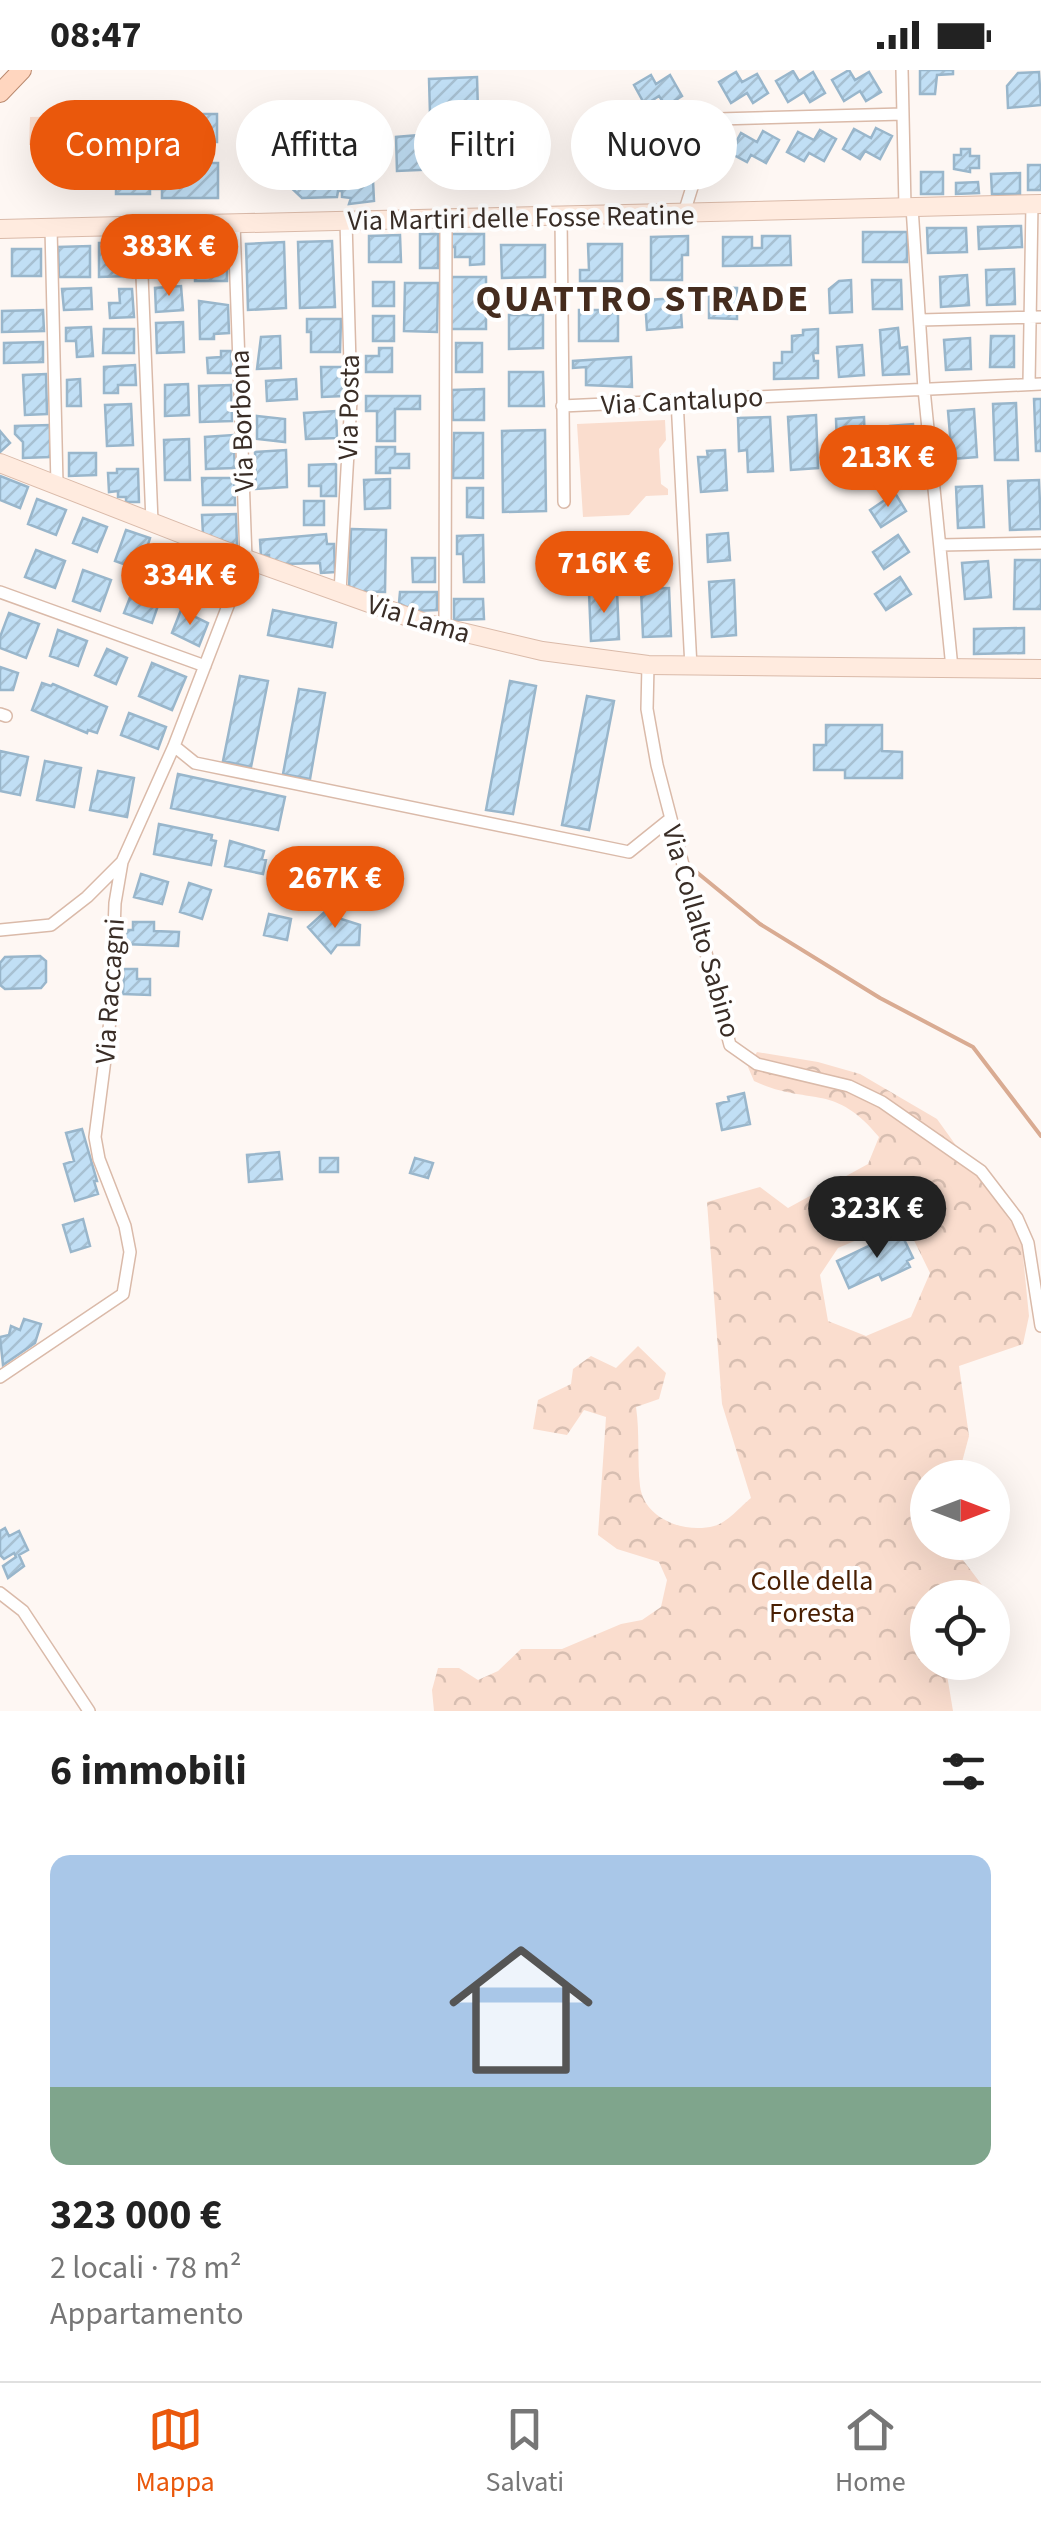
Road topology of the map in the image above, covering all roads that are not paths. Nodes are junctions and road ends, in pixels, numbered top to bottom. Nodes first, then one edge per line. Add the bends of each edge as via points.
1 (22, 70) edge
2 (902, 70) edge
3 (0, 92) edge
4 (903, 114) junction
5 (1036, 204) edge
6 (908, 207) junction
7 (684, 212) junction
8 (562, 216) junction
9 (446, 218) junction
10 (346, 221) junction
11 (234, 224) junction
12 (140, 226) junction
13 (50, 228) junction
14 (0, 230) edge
15 (1036, 317) edge
16 (920, 320) junction
17 (1035, 384) edge
18 (924, 388) junction
19 (677, 400) junction
20 (562, 406) junction
21 (0, 463) edge
22 (57, 485) junction
23 (564, 502) dead end
24 (152, 522) junction
25 (1041, 542) edge
26 (940, 546) junction
27 (246, 559) junction
28 (0, 592) edge
29 (340, 592) junction
30 (445, 630) junction
31 (205, 666) junction
32 (648, 666) junction
33 (691, 667) junction
34 (952, 668) junction
35 (1041, 669) edge
36 (174, 746) junction
37 (670, 819) junction
38 (122, 862) junction
39 (0, 930) edge
40 (1041, 1326) edge
41 (0, 1377) edge
42 (0, 1593) edge
43 (89, 1711) edge

1 - 3 main road
2 - 4 street
4 - 6 street
4 - 7 street via 718,118
5 - 6 main road, Via Martiri delle Fosse Reatine
5 - 15 street
6 - 7 main road, Via Martiri delle Fosse Reatine
6 - 16 street
7 - 8 main road, Via Martiri delle Fosse Reatine
8 - 9 main road, Via Martiri delle Fosse Reatine
8 - 20 street, Via Cantalupo
9 - 10 main road, Via Martiri delle Fosse Reatine
9 - 30 street
10 - 11 main road, Via Martiri delle Fosse Reatine
10 - 29 street, Via Posta via 351,400
11 - 12 main road, Via Martiri delle Fosse Reatine
11 - 27 street, Via Borbona
12 - 13 main road, Via Martiri delle Fosse Reatine
12 - 24 street
13 - 14 main road, Via Martiri delle Fosse Reatine
13 - 22 street
15 - 16 street
15 - 17 street
16 - 18 street
17 - 18 street, Via Cantalupo
18 - 19 street, Via Cantalupo
18 - 26 street
19 - 20 street, Via Cantalupo
19 - 33 street
20 - 23 street, Via Cantalupo
21 - 22 main road, Via Lama
22 - 24 main road, Via Lama
24 - 27 main road, Via Lama
25 - 26 street
26 - 34 street
27 - 29 main road, Via Lama
27 - 31 street, Via Raccagni
28 - 31 street
29 - 30 main road, Via Lama
30 - 32 main road, Via Lama
31 - 36 street, Via Raccagni
32 - 33 main road, Via Lama
32 - 37 street, Via Collalto Sabino via 647,709
33 - 34 main road, Via Lama
34 - 35 main road, Via Lama
36 - 37 street via 196,762 629,852
36 - 38 street, Via Raccagni
37 - 40 street, Via Collalto Sabino via 730,1045 758,1064 849,1086 882,1102 982,1172 1028,1243
38 - 39 street via 52,925
38 - 41 street, Via Raccagni via 95,1137 124,1226 128,1275 123,1294
42 - 43 street via 23,1611

